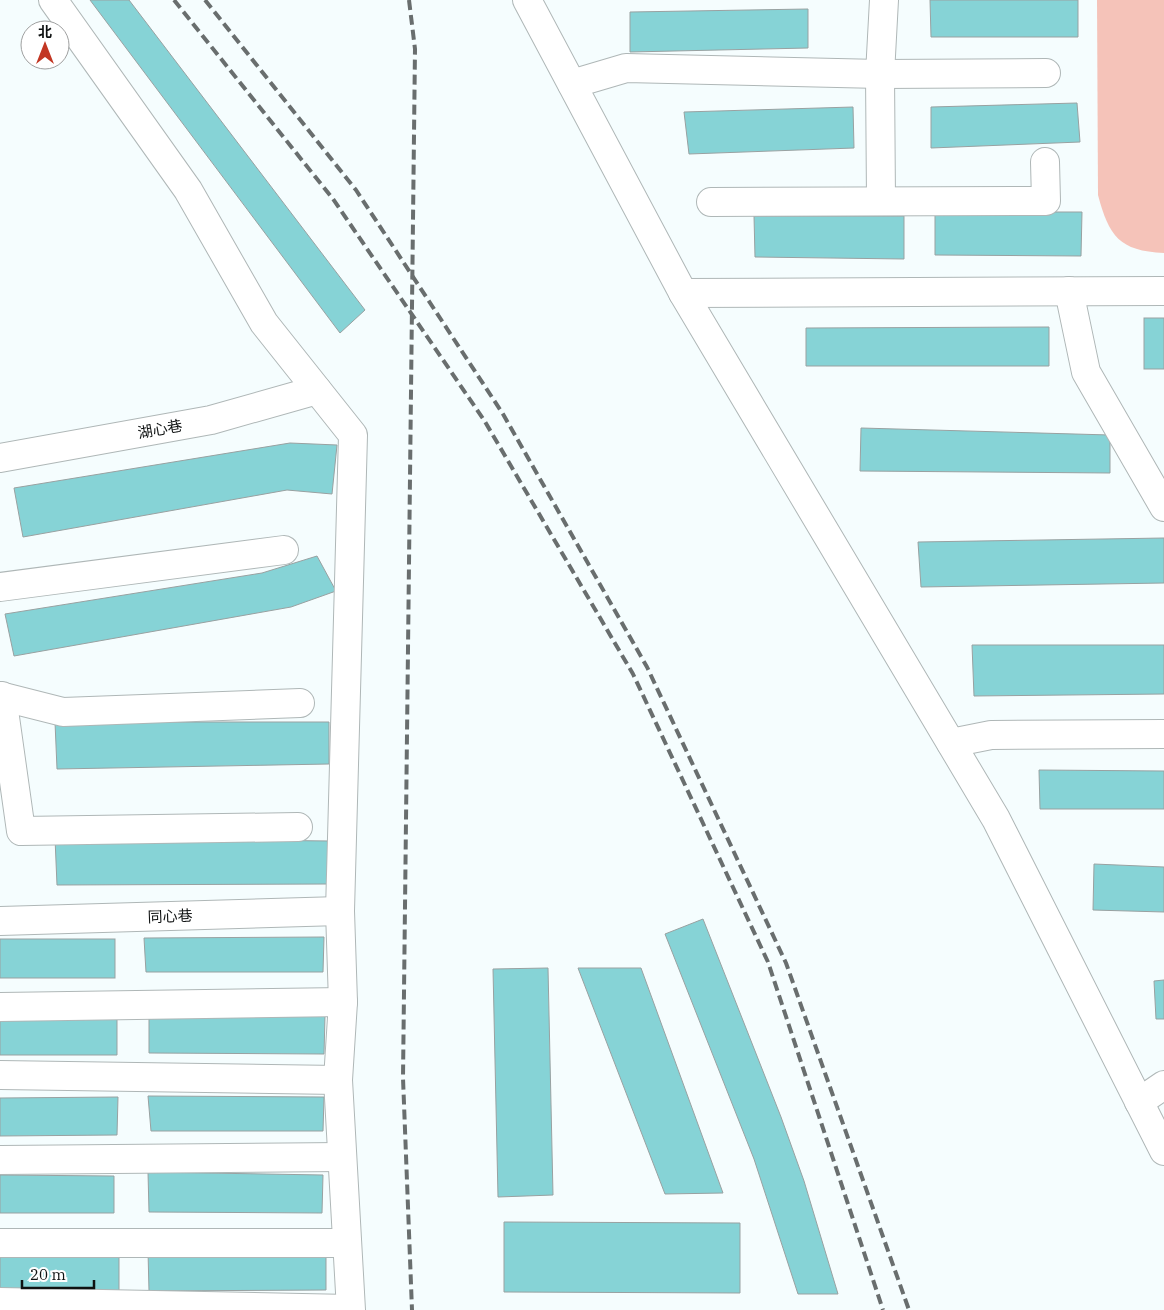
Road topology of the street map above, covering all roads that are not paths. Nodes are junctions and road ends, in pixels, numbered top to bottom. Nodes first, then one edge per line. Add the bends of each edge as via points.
1 (53, 0) edge
2 (528, 0) edge
3 (884, 0) edge
4 (1046, 73) dead end
5 (880, 74) junction
6 (572, 84) junction
7 (1045, 162) dead end
8 (881, 200) junction
9 (711, 202) dead end
10 (1164, 291) edge
11 (1069, 292) junction
12 (683, 294) junction
13 (317, 390) junction
14 (0, 458) edge
15 (1164, 507) edge
16 (284, 550) dead end
17 (0, 588) edge
18 (1, 696) edge
19 (300, 703) dead end
20 (1164, 734) edge
21 (951, 743) junction
22 (298, 827) dead end
23 (340, 911) junction
24 (0, 921) edge
25 (343, 1002) junction
26 (0, 1007) edge
27 (0, 1075) edge
28 (338, 1080) junction
29 (1164, 1085) edge
30 (1139, 1102) junction
31 (1164, 1151) edge
32 (342, 1156) junction
33 (0, 1160) edge
34 (0, 1243) edge
35 (347, 1243) junction
36 (0, 1302) edge
37 (351, 1310) edge

1 - 13 street via 188,190 264,323
2 - 6 street
3 - 5 street
4 - 5 street
5 - 6 street via 626,68
5 - 8 street
6 - 12 street
7 - 8 street via 1046,201
8 - 9 street
10 - 11 street
11 - 12 street
11 - 15 street via 1086,372
12 - 21 street
13 - 14 street, 湖心巷 via 211,420
13 - 23 street via 352,435
16 - 17 street
18 - 19 street via 63,712
18 - 22 street via 21,831
20 - 21 street via 991,735
21 - 30 street via 996,819
23 - 24 street, 同心巷
23 - 25 street
25 - 26 street
25 - 28 street
27 - 28 street
28 - 32 street
29 - 30 street
30 - 31 street
32 - 33 street
32 - 35 street
34 - 35 street
35 - 37 street
36 - 37 street

